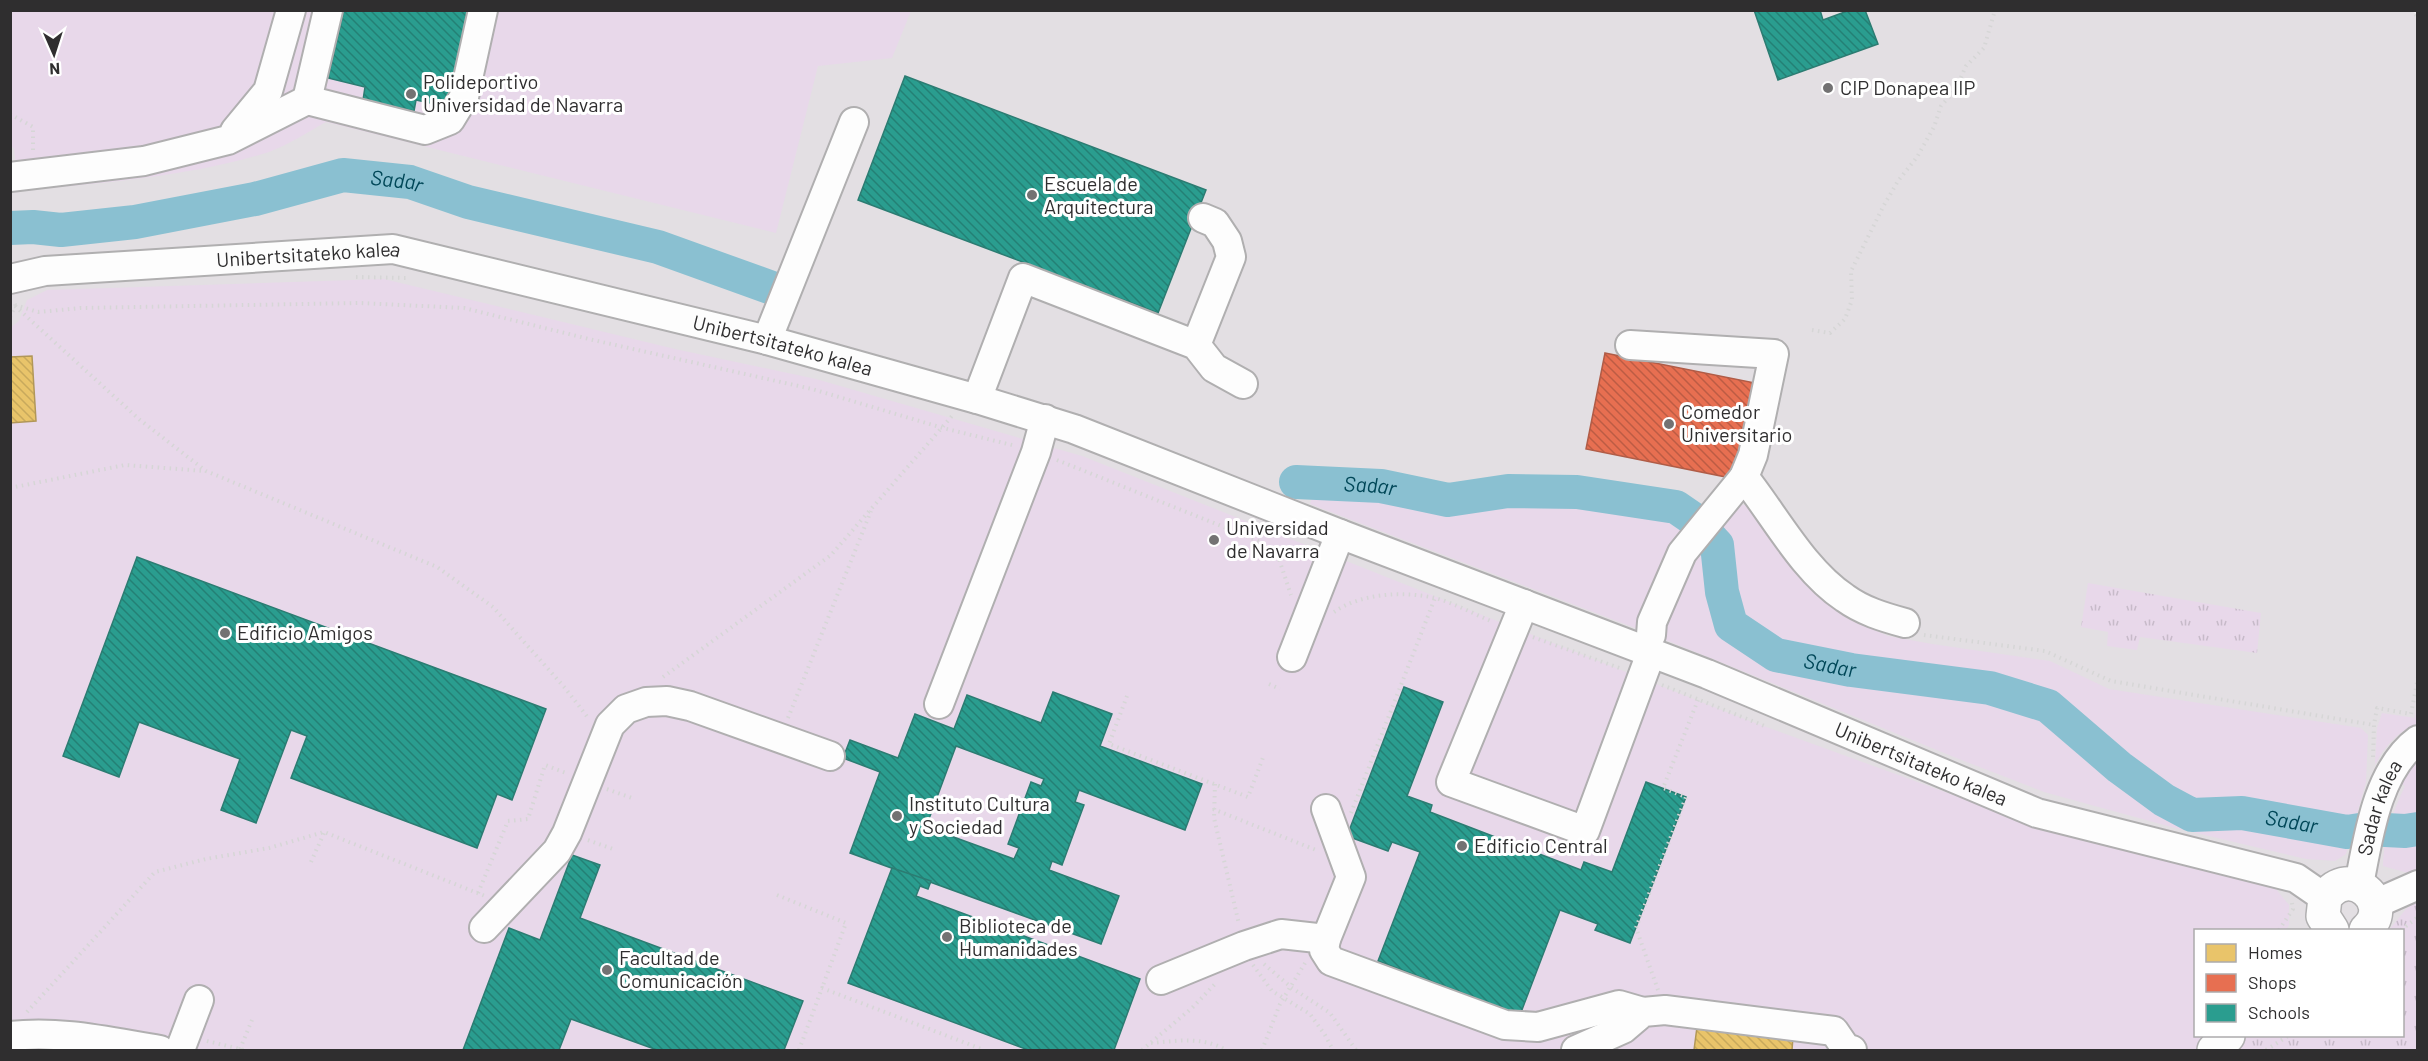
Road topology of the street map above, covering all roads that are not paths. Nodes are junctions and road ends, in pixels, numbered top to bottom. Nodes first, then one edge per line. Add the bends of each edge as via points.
1 (291, 10) edge
2 (328, 10) edge
3 (483, 10) edge
4 (307, 100) junction
5 (854, 122) dead end
6 (228, 140) junction
7 (22, 175) edge
8 (1203, 218) dead end
9 (16, 294) edge
10 (767, 340) junction
11 (1196, 345) junction
12 (1630, 345) dead end
13 (1243, 384) dead end
14 (966, 406) junction
15 (1045, 419) junction
16 (1744, 477) junction
17 (1340, 534) junction
18 (1524, 604) junction
19 (1912, 628) road end
20 (1648, 655) junction
21 (1292, 657) dead end
22 (939, 704) dead end
23 (2418, 740) edge
24 (830, 756) dead end
25 (1326, 809) dead end
26 (2418, 885) edge
27 (2325, 898) junction
28 (2367, 907) edge
29 (484, 928) dead end
30 (2331, 929) edge
31 (1327, 950) junction
32 (1161, 980) dead end
33 (199, 1000) dead end
34 (1654, 1011) junction
35 (19, 1034) edge
36 (2226, 1037) edge
37 (160, 1050) edge
38 (180, 1050) edge
39 (1576, 1050) edge
40 (1851, 1050) edge
41 (2214, 1050) edge

1 - 6 street via 268,91
2 - 4 street
3 - 4 street via 464,98 450,120 425,130
4 - 6 street
5 - 10 street
6 - 7 street via 144,161
8 - 11 street via 1215,224 1227,241 1231,257
9 - 10 street, Unibertsitateko kalea via 45,271 393,249
10 - 14 street, Unibertsitateko kalea
11 - 13 street via 1214,368
11 - 14 street via 1023,278
12 - 16 street via 1774,354 1753,455
14 - 15 street, Unibertsitateko kalea
15 - 17 street, Unibertsitateko kalea
15 - 22 street via 1036,452
16 - 19 street via 1808,564 1834,590 1878,616
16 - 20 street via 1682,553 1652,622
17 - 18 street, Unibertsitateko kalea
17 - 21 street
18 - 20 street, Unibertsitateko kalea
18 - 20 street via 1451,782 1585,831
20 - 27 street, Unibertsitateko kalea via 1707,674 2037,813 2296,878
23 - 28 street, Sadar kalea via 2397,759 2382,792 2367,846
24 - 29 street via 690,706 667,701 646,702 626,709 610,725 557,851
25 - 31 street via 1351,877
26 - 28 street
27 - 28 main road via 2339,885 2349,883
27 - 30 main road via 2323,916
31 - 32 street via 1281,934
31 - 34 street via 1504,1025 1538,1027 1619,1005
33 - 38 street
34 - 39 street
34 - 40 street via 1834,1031
35 - 37 street via 75,1037
36 - 41 main road

